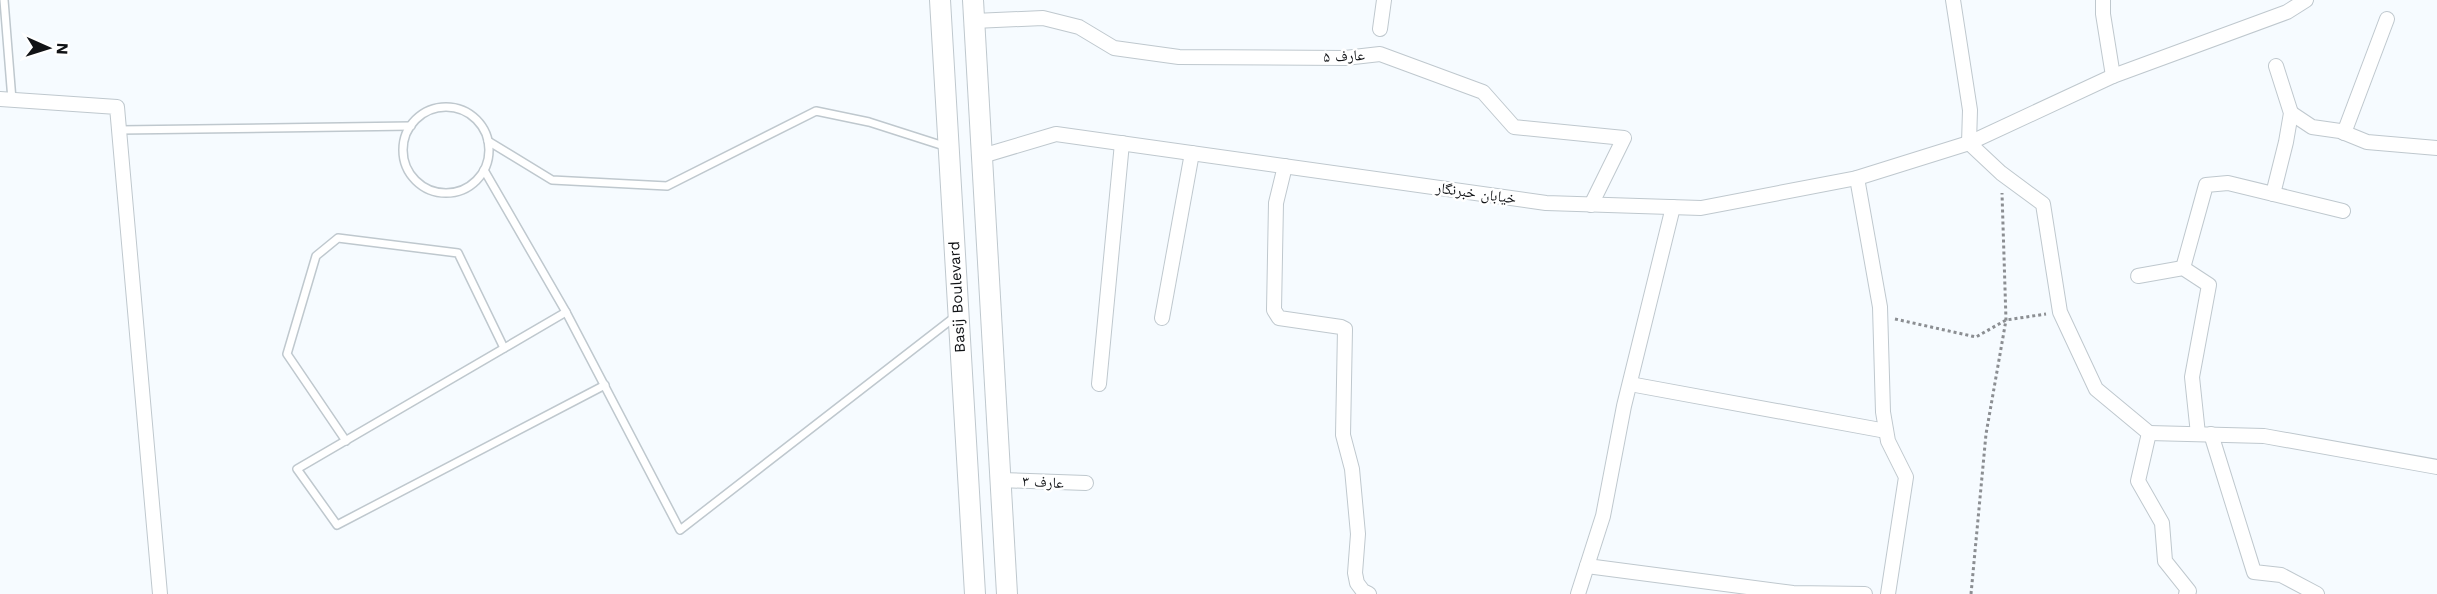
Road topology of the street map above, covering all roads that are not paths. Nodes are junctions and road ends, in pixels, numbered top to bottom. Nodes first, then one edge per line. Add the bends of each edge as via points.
1 (4, 0) edge
2 (940, 0) edge
3 (973, 0) edge
4 (1384, 0) edge
5 (1953, 0) edge
6 (2103, 0) edge
7 (2306, 0) edge
8 (2387, 19) dead end
9 (974, 21) junction
10 (1380, 29) dead end
11 (2276, 66) dead end
12 (2113, 76) junction
13 (6, 100) edge
14 (2291, 113) junction
15 (411, 126) junction
16 (120, 130) junction
17 (2344, 133) junction
18 (488, 141) junction
19 (1122, 143) junction
20 (1969, 143) junction
21 (949, 148) junction
22 (2437, 148) edge
23 (1192, 153) junction
24 (982, 156) junction
25 (1285, 166) junction
26 (484, 170) junction
27 (1857, 178) junction
28 (2273, 194) junction
29 (1591, 205) junction
30 (1673, 207) junction
31 (2343, 211) dead end
32 (2183, 268) junction
33 (2138, 276) dead end
34 (566, 312) junction
35 (958, 315) junction
36 (1162, 318) dead end
37 (504, 348) junction
38 (1099, 384) dead end
39 (1630, 384) junction
40 (605, 385) junction
41 (1886, 431) junction
42 (2149, 433) junction
43 (2204, 434) junction
44 (346, 441) junction
45 (2437, 467) edge
46 (1000, 480) junction
47 (1086, 483) dead end
48 (1005, 560) junction
49 (973, 561) junction
50 (1587, 566) junction
51 (160, 594) edge
52 (975, 594) edge
53 (1007, 594) edge
54 (1369, 594) edge
55 (1578, 594) edge
56 (1865, 594) edge
57 (1888, 594) edge
58 (2187, 594) edge
59 (2317, 594) edge

1 - 13 lane
2 - 21 main road, Basij Boulevard
3 - 9 main road
4 - 10 street
5 - 20 street via 1970,110
6 - 12 street
7 - 12 street, خیابان خبرنگار via 2287,12
8 - 17 street
9 - 24 main road
9 - 29 street, عارف ۵ via 1043,18 1079,27 1114,48 1179,57 1345,58 1380,54 1483,92 1514,127 1624,138
11 - 14 street
12 - 20 street, خیابان خبرنگار
13 - 16 street via 117,107
14 - 17 street via 2312,127
14 - 28 street
15 - 16 lane
15 - 18 lane via 425,112 450,107 475,117
15 - 26 lane via 404,145 404,160 420,184 434,191 455,191 475,182
16 - 51 street
17 - 22 street via 2367,142
18 - 21 lane via 552,180 667,186 816,111 869,122
18 - 26 lane via 489,156
19 - 23 street, خیابان خبرنگار
19 - 24 street, خیابان خبرنگار via 1056,134
19 - 38 street
20 - 27 street, خیابان خبرنگار
20 - 42 street via 2043,204 2060,312 2096,389
21 - 35 main road, Basij Boulevard
23 - 25 street, خیابان خبرنگار
23 - 36 street
24 - 46 main road
25 - 29 street, خیابان خبرنگار via 1546,203
25 - 54 street via 1276,203 1274,309 1279,318 1345,329 1343,435 1352,469 1358,534 1355,573 1363,591
26 - 34 lane
27 - 30 street, خیابان خبرنگار via 1701,208
27 - 41 street via 1880,316
28 - 31 street
28 - 32 street via 2228,183 2206,185
29 - 30 street, خیابان خبرنگار
30 - 39 street
32 - 33 street
32 - 43 street via 2209,285 2192,377
34 - 37 lane
34 - 40 lane
35 - 40 lane via 680,530
35 - 49 main road, Basij Boulevard
37 - 44 lane
37 - 44 lane via 458,253 338,237 316,256 286,354
39 - 41 street
39 - 50 street via 1603,516
40 - 44 lane via 337,525 297,470
41 - 57 street via 1906,477
42 - 43 street
42 - 58 street via 2138,481 2162,523 2165,561 2190,591
43 - 45 street via 2264,436
43 - 59 street via 2254,572 2281,575
46 - 47 street, عارف ۳
46 - 48 main road
48 - 49 main road
48 - 53 main road
49 - 52 main road, Basij Boulevard
50 - 55 street
50 - 56 street via 1793,593

